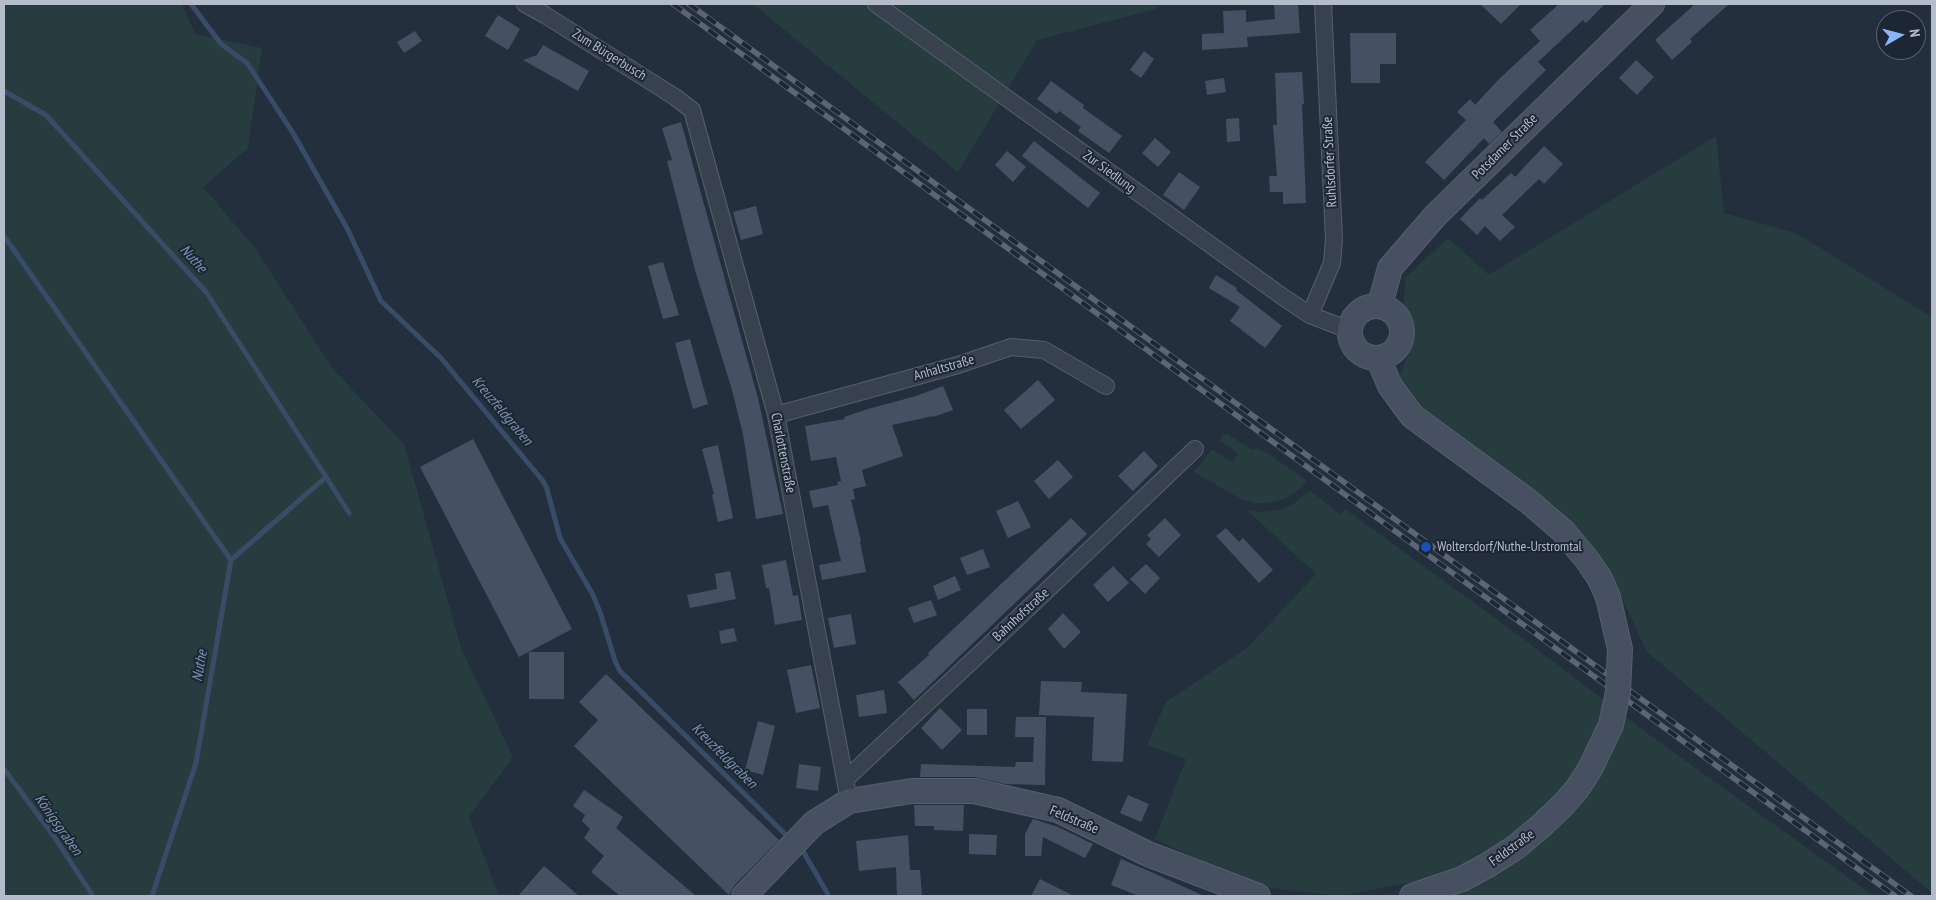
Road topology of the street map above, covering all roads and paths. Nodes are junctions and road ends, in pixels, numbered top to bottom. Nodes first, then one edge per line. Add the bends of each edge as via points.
1 (525, 4) edge
2 (876, 4) edge
3 (1323, 4) edge
4 (1652, 4) edge
5 (692, 110) joint
6 (1380, 305) junction
7 (1310, 315) junction
8 (1349, 330) junction
9 (1378, 358) junction
10 (1106, 386) dead end
11 (776, 415) junction
12 (1195, 449) dead end
13 (847, 790) junction
14 (744, 896) edge
15 (1258, 896) edge
16 (1412, 896) edge

1 - 5 street, Zum Bürgerbusch
2 - 7 street, Zur Siedlung
3 - 7 street, Ruhlsdorfer Straße via 1334,239 1332,263
4 - 6 street, Potsdamer Straße via 1435,216 1390,268
5 - 11 street, Charlottenstraße
6 - 8 street via 1363,308 1356,314
6 - 9 street via 1395,314 1402,329 1399,346
7 - 8 street, Zur Siedlung
8 - 9 street via 1354,348 1360,354
9 - 16 street, Feldstraße, bridge via 1390,386 1412,416 1528,501 1575,544 1600,579 1608,597 1620,649 1618,692 1611,724 1577,789 1516,847 1462,878
10 - 11 street, Anhaltstraße via 1044,350 1011,347
11 - 13 street, Charlottenstraße
12 - 13 street, Bahnhofstraße via 1027,610
13 - 14 street, Bahnhofstraße
13 - 15 street, Feldstraße via 974,792 1058,810 1148,854

